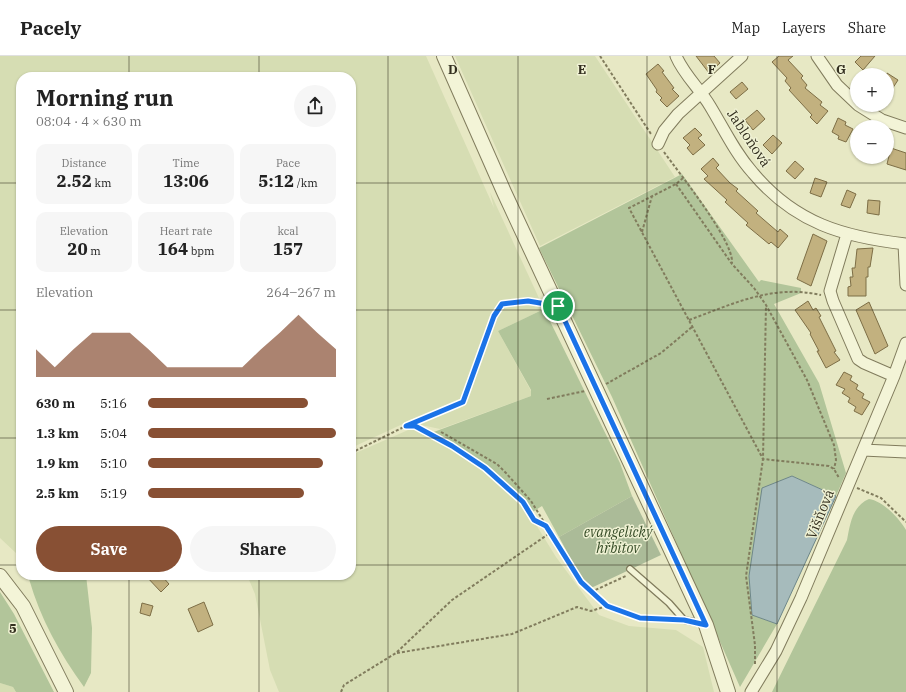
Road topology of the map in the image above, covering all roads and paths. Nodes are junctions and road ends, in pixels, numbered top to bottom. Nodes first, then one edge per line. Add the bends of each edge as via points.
1 (444, 56) edge
2 (600, 56) edge
3 (676, 56) edge
4 (742, 56) edge
5 (817, 56) edge
6 (701, 95) junction
7 (850, 98) edge
8 (869, 112) edge
9 (906, 128) edge
10 (658, 144) junction
11 (683, 178) junction
12 (676, 184) junction
13 (652, 196) junction
14 (642, 233) junction
15 (846, 234) junction
16 (905, 244) edge
17 (732, 264) junction
18 (906, 285) edge
19 (831, 294) junction
20 (759, 295) junction
21 (766, 305) junction
22 (558, 306) junction
23 (689, 320) junction
24 (692, 327) junction
25 (906, 343) edge
26 (894, 376) junction
27 (597, 388) junction
28 (547, 399) dead end
29 (406, 426) junction
30 (441, 432) dead end
31 (863, 450) junction
32 (356, 451) edge
33 (906, 452) edge
34 (763, 459) junction
35 (834, 469) junction
36 (848, 484) junction
37 (906, 522) edge
38 (546, 526) junction
39 (550, 533) junction
40 (632, 571) joint
41 (0, 576) edge
42 (591, 592) junction
43 (607, 606) junction
44 (684, 620) junction
45 (706, 625) junction
46 (396, 653) junction
47 (763, 672) junction
48 (66, 692) edge
49 (341, 692) edge
50 (728, 692) edge
51 (751, 692) edge

1 - 22 street
2 - 10 path
3 - 6 street, Jabloňová
4 - 6 street
5 - 7 street via 837,85
6 - 10 street via 678,114 664,131
6 - 15 street, Jabloňová via 744,161 774,195 801,216
8 - 9 street via 882,120
10 - 11 path
11 - 12 path
11 - 17 path via 729,247 733,256
12 - 13 path
12 - 17 path
13 - 14 path
13 - 14 path via 629,208
14 - 23 path
15 - 16 street, Jabloňová
15 - 19 street via 831,285
16 - 18 street
17 - 20 path
19 - 20 path via 800,291
19 - 26 street via 858,359
20 - 21 path
20 - 23 path
21 - 34 path
21 - 35 path via 815,397 834,445
22 - 27 street
22 - 29 path via 528,301 502,304 494,316 463,402
23 - 24 path
24 - 27 path via 661,354
24 - 34 path
25 - 26 street, Višňová
26 - 31 street, Višňová
27 - 28 path
27 - 45 street
29 - 32 path
29 - 38 path via 415,426 485,468 523,502 534,520
30 - 38 path via 497,464 531,501
31 - 33 street
31 - 36 street, Višňová
34 - 35 path via 829,466
34 - 47 path via 746,576 755,645 755,668
35 - 36 path via 840,480
36 - 37 path via 881,498
36 - 47 street, Višňová via 801,598
38 - 39 path
39 - 42 path via 581,582
39 - 46 path via 452,600
40 - 42 path
40 - 44 lane via 669,603
41 - 48 street via 22,606
42 - 43 path
43 - 44 path via 640,618
43 - 46 path via 591,611 577,607 512,634
44 - 45 lane
45 - 50 street
46 - 49 path via 344,685
47 - 51 street, Višňová

